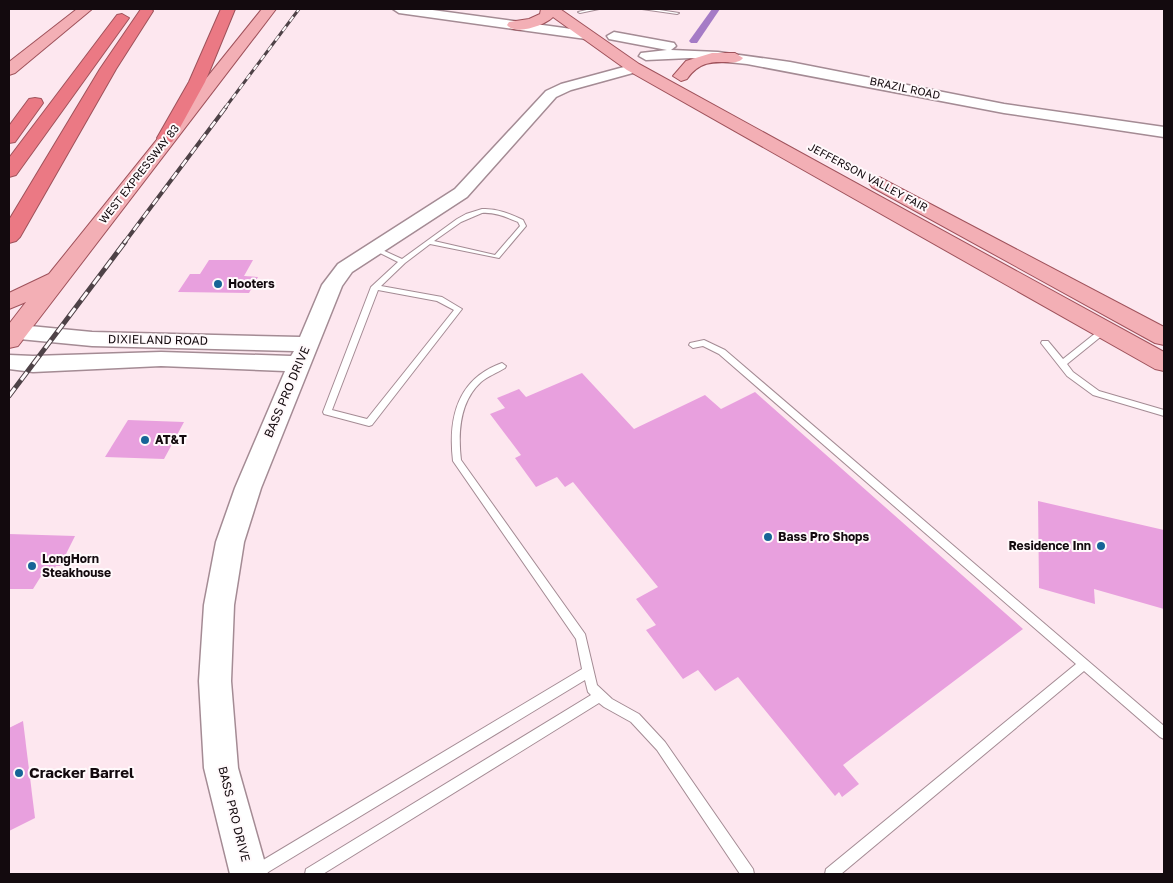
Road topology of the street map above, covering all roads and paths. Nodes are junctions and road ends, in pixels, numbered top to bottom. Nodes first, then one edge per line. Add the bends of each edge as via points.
1 (85, 9) edge
2 (115, 9) edge
3 (228, 9) edge
4 (269, 9) edge
5 (398, 9) edge
6 (548, 9) edge
7 (552, 9) edge
8 (644, 9) edge
9 (141, 10) edge
10 (585, 10) edge
11 (677, 13) dead end
12 (98, 25) dead end
13 (514, 25) junction
14 (614, 36) junction
15 (591, 39) junction
16 (708, 54) junction
17 (735, 58) junction
18 (640, 62) junction
19 (9, 69) edge
20 (687, 80) junction
21 (43, 93) dead end
22 (1164, 132) edge
23 (9, 138) edge
24 (166, 138) junction
25 (13, 178) edge
26 (9, 236) edge
27 (430, 242) junction
28 (376, 249) junction
29 (403, 262) junction
30 (60, 274) junction
31 (375, 287) junction
32 (9, 302) edge
33 (1105, 330) junction
34 (11, 334) edge
35 (1164, 337) edge
36 (1045, 343) dead end
37 (693, 345) dead end
38 (303, 354) junction
39 (9, 362) edge
40 (1164, 363) edge
41 (1062, 364) junction
42 (502, 366) dead end
43 (1164, 413) edge
44 (1084, 664) junction
45 (589, 671) junction
46 (600, 696) junction
47 (1164, 733) edge
48 (251, 874) edge
49 (311, 874) edge
50 (748, 874) edge
51 (830, 874) edge

1 - 19 main road
2 - 12 highway
3 - 24 highway via 197,82
4 - 24 main road, WEST EXPRESSWAY 83
5 - 13 street
6 - 13 main road via 542,20
7 - 15 main road
8 - 11 lane
9 - 25 highway via 88,85
9 - 26 highway
10 - 14 main road, JEFFERSON VALLEY FAIR
13 - 15 street
14 - 16 street
14 - 18 main road, JEFFERSON VALLEY FAIR
15 - 18 main road
16 - 17 street, BRAZIL ROAD
16 - 18 street, BRAZIL ROAD via 670,53
17 - 20 main road via 698,60 688,66
17 - 22 street, BRAZIL ROAD via 856,77 982,104
18 - 20 main road, JEFFERSON VALLEY FAIR
18 - 28 street, BASS PRO DRIVE via 551,94 461,193
18 - 33 main road
20 - 35 main road, JEFFERSON VALLEY FAIR
21 - 23 highway
24 - 30 main road, WEST EXPRESSWAY 83
27 - 27 lane via 477,211 493,211 521,221 523,226 497,257
27 - 29 lane
28 - 29 lane
28 - 38 street, BASS PRO DRIVE via 340,274 332,285
29 - 31 lane
30 - 32 main road
30 - 34 main road, WEST EXPRESSWAY 83
31 - 31 lane via 326,412 369,423 458,309 439,300
33 - 40 main road
33 - 41 lane
34 - 38 street, DIXIELAND ROAD
36 - 41 lane
37 - 44 lane via 704,343 722,352
38 - 39 street, DIXIELAND ROAD via 33,364
38 - 48 street, BASS PRO DRIVE via 248,488 233,533 219,605 215,681 221,768
41 - 43 lane via 1096,393
42 - 45 lane via 479,379 467,392 458,416 454,443 457,461 581,637
44 - 47 lane
44 - 51 lane
45 - 46 lane via 592,688
45 - 48 lane
46 - 49 lane
46 - 50 lane via 634,718 661,746

